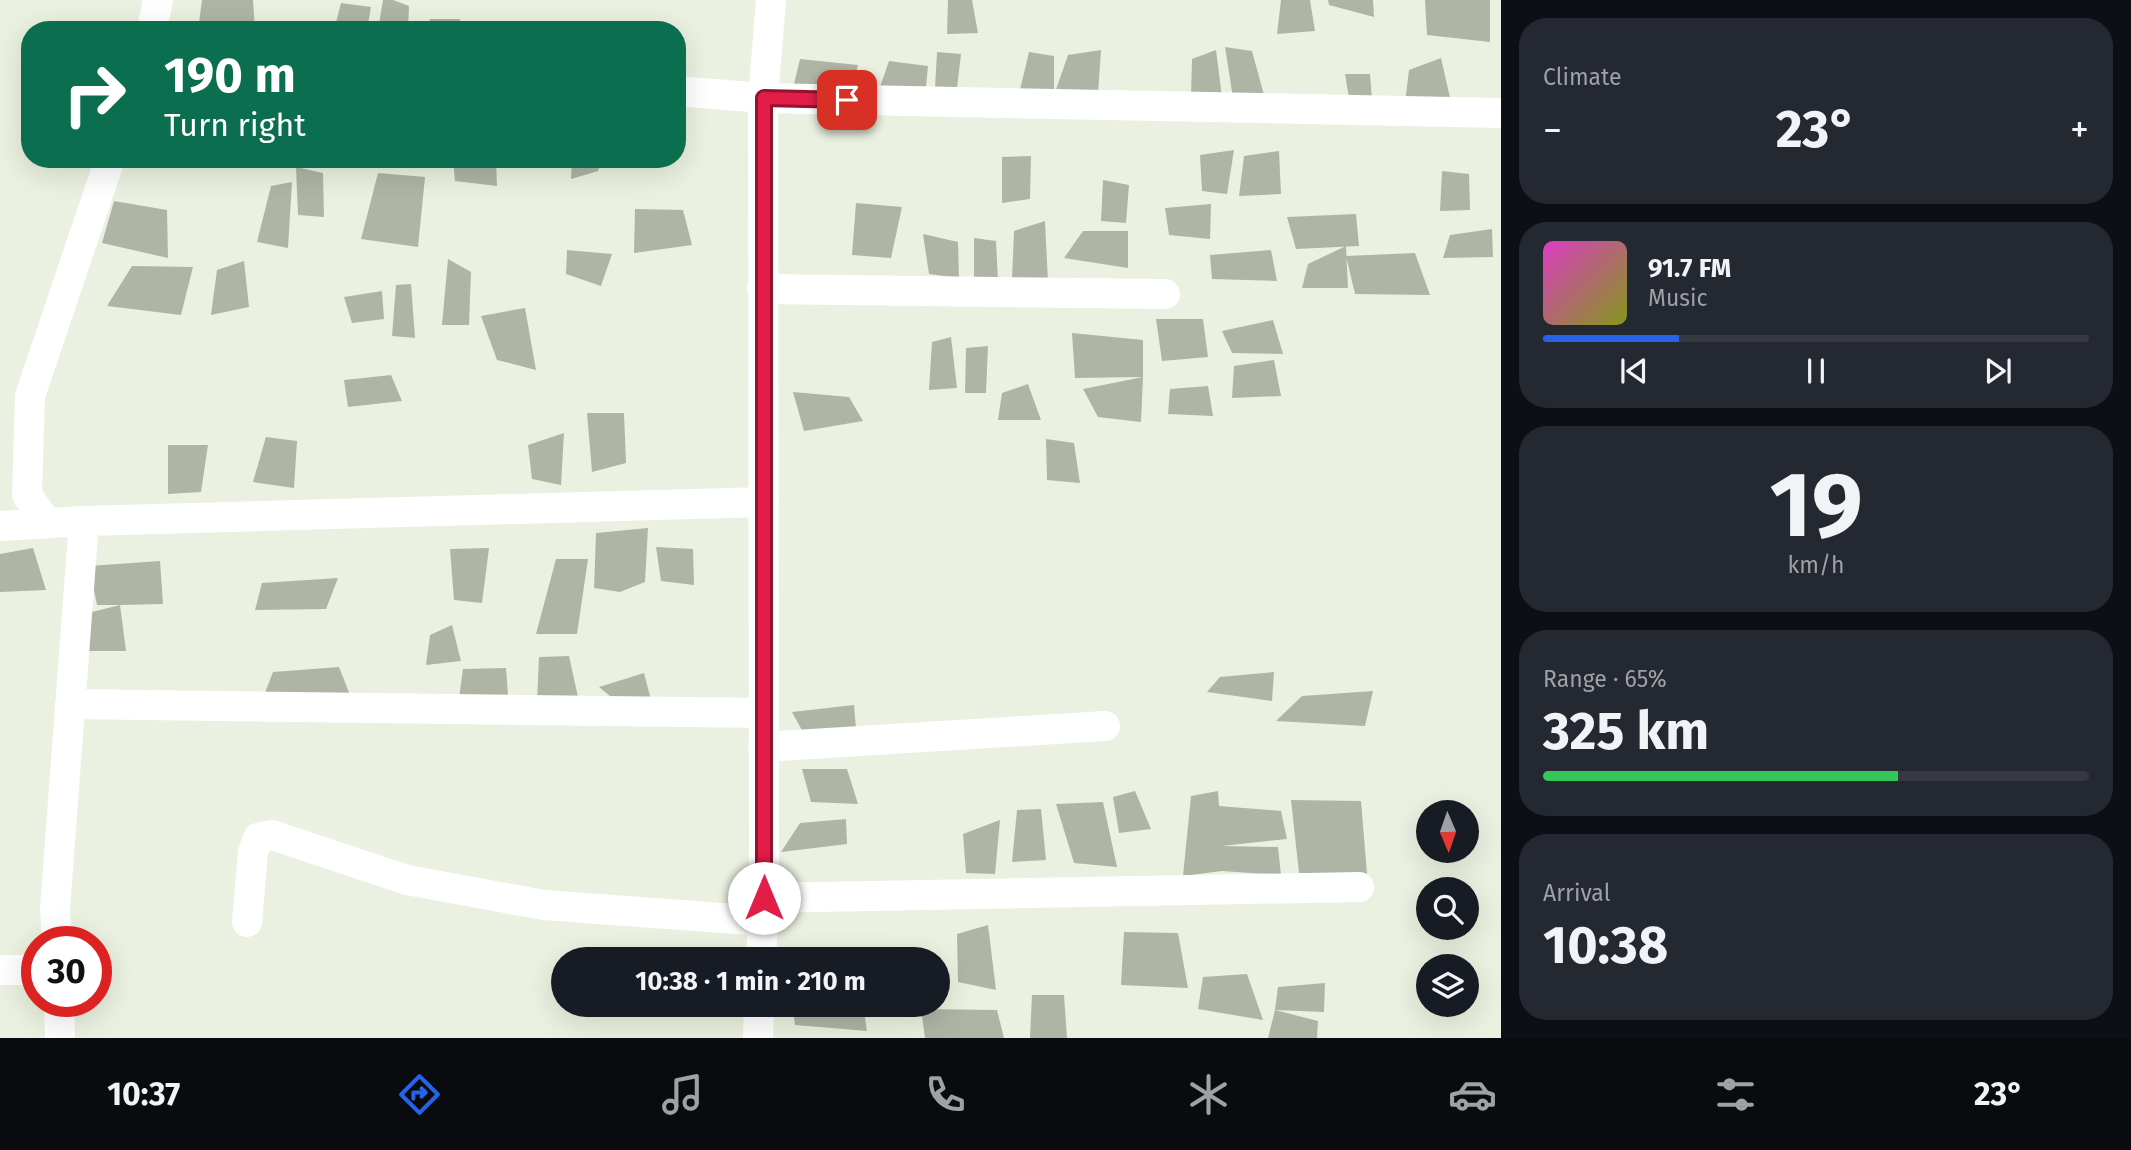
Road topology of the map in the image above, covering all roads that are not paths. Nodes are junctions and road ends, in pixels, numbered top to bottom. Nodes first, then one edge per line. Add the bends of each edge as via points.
1 (158, 0) edge
2 (771, 0) edge
3 (154, 21) edge
4 (686, 92) edge
5 (764, 98) junction
6 (1501, 113) edge
7 (107, 168) edge
8 (762, 289) junction
9 (1165, 294) dead end
10 (764, 502) junction
11 (84, 520) junction
12 (46, 522) junction
13 (0, 526) edge
14 (70, 704) junction
15 (764, 713) junction
16 (1105, 726) dead end
17 (764, 747) junction
18 (1359, 887) dead end
19 (763, 909) junction
20 (247, 922) dead end
21 (56, 926) edge
22 (761, 947) edge
23 (0, 970) edge
24 (21, 970) edge
25 (59, 1017) edge
26 (759, 1017) edge
27 (60, 1038) edge
28 (758, 1038) edge

1 - 3 street
2 - 5 street
4 - 5 street
5 - 6 street
5 - 8 street
7 - 12 street via 30,396 27,495
8 - 9 street
8 - 10 street
10 - 11 street
10 - 15 street
11 - 12 street
11 - 14 street
12 - 13 street
14 - 15 street
14 - 21 street
15 - 17 street
16 - 17 street
17 - 19 street
18 - 19 street
19 - 20 street via 544,905 407,880 272,835 258,838 253,852
19 - 22 street
23 - 24 street
25 - 27 street
26 - 28 street

